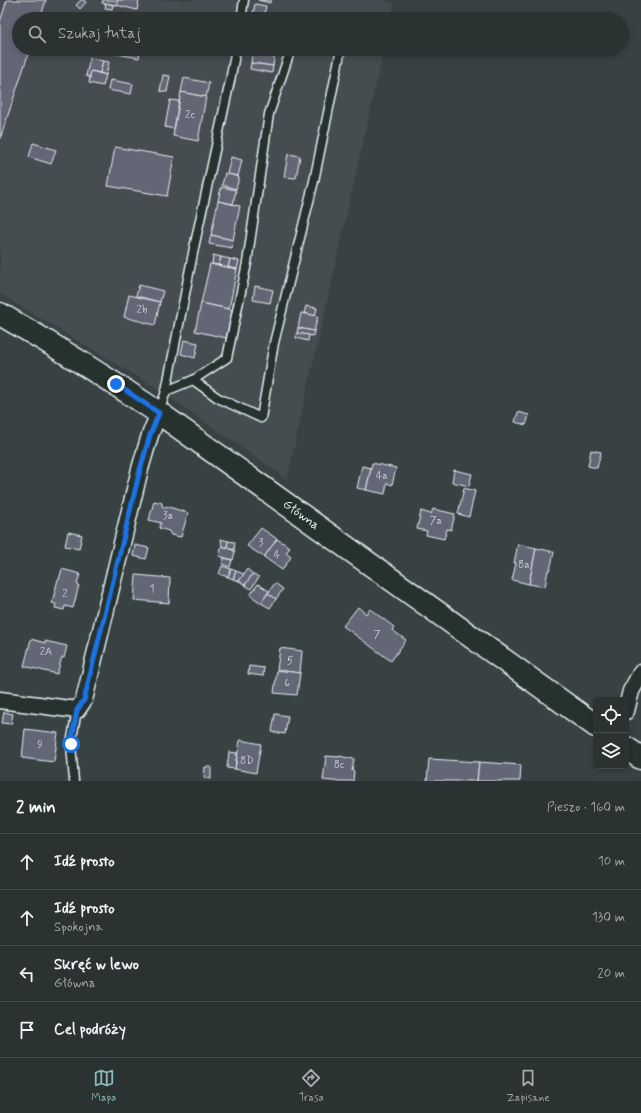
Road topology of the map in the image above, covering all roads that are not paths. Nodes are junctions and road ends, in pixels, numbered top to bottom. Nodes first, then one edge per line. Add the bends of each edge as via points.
1 (244, 0) edge
2 (242, 12) edge
3 (235, 56) edge
4 (289, 56) edge
5 (340, 56) edge
6 (0, 314) edge
7 (193, 380) junction
8 (166, 391) junction
9 (159, 413) junction
10 (641, 673) edge
11 (0, 700) edge
12 (629, 701) edge
13 (77, 710) junction
14 (593, 724) edge
15 (629, 750) edge
16 (641, 758) edge
17 (74, 781) edge

1 - 2 lane
3 - 8 lane
4 - 7 lane via 270,114 247,263 227,358
5 - 7 lane via 314,181 274,343 260,418 218,398
6 - 9 main road, Główna
7 - 8 lane
8 - 9 lane
9 - 13 street via 140,470 84,700
9 - 14 main road, Główna
10 - 12 street
11 - 13 street
13 - 17 lane via 71,744
15 - 16 main road

